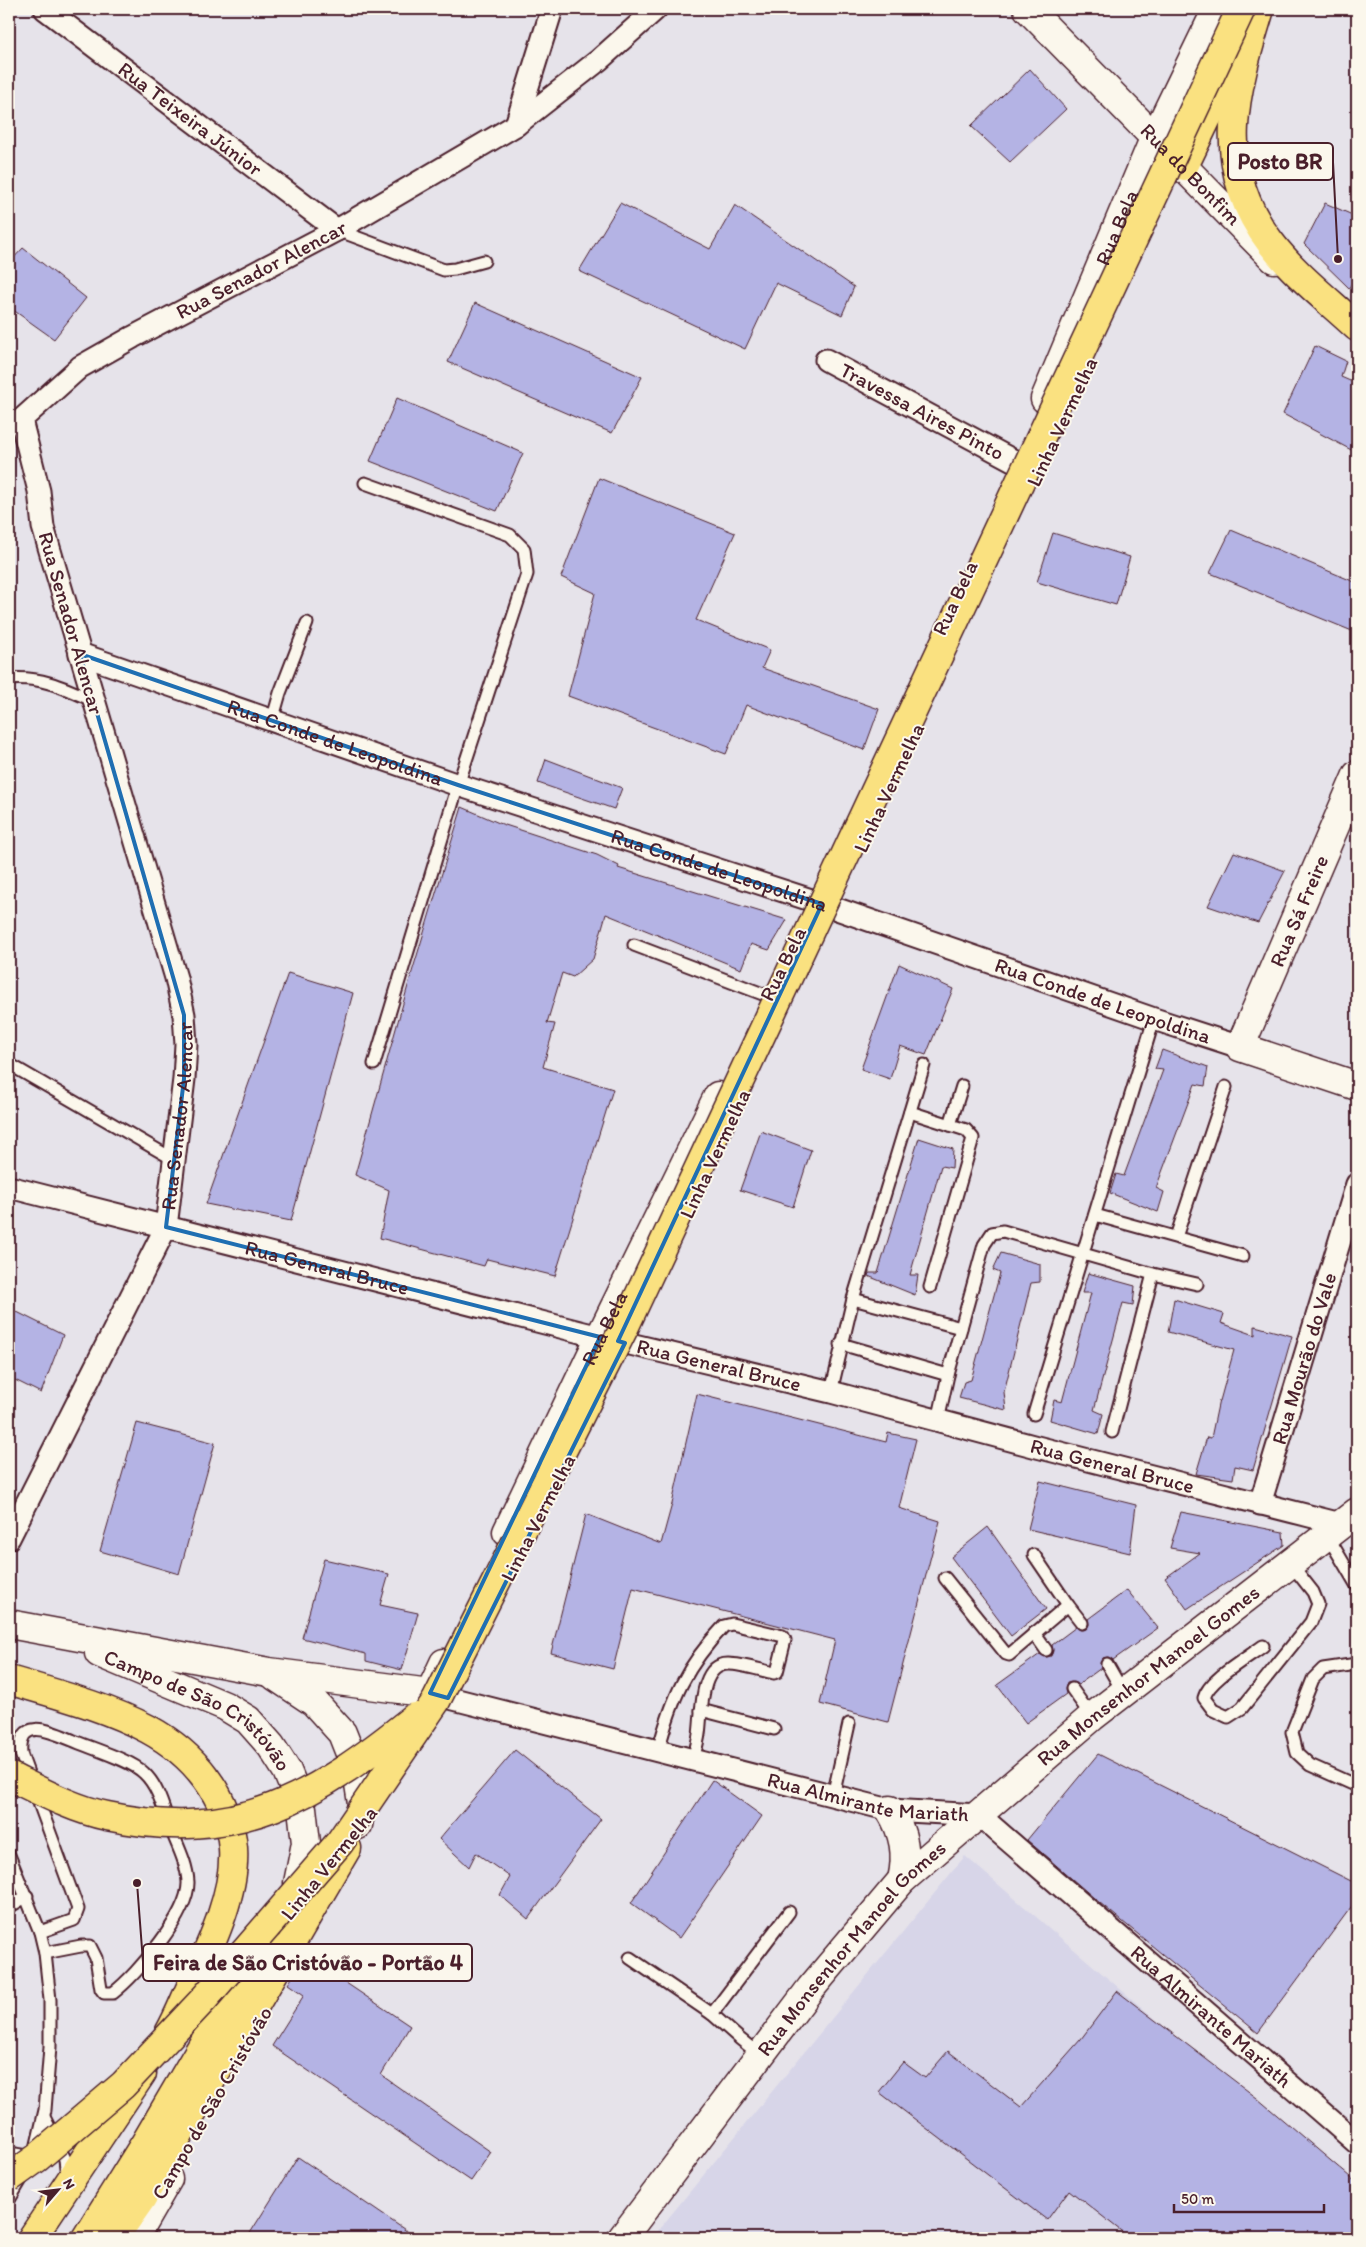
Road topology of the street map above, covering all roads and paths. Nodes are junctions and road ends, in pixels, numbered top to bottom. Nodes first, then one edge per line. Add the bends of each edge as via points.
1 (46, 9) edge
2 (552, 9) edge
3 (656, 9) edge
4 (1028, 9) edge
5 (1217, 9) edge
6 (1241, 9) edge
7 (1259, 9) edge
8 (516, 125) junction
9 (1154, 138) junction
10 (337, 230) junction
11 (484, 261) dead end
12 (1357, 327) edge
13 (1357, 339) edge
14 (826, 360) dead end
15 (15, 420) edge
16 (1018, 463) junction
17 (365, 483) dead end
18 (307, 623) dead end
19 (80, 654) junction
20 (9, 679) edge
21 (94, 701) junction
22 (272, 721) junction
23 (1357, 775) edge
24 (458, 785) junction
25 (814, 902) junction
26 (634, 945) dead end
27 (768, 996) junction
28 (1154, 1019) junction
29 (1240, 1047) junction
30 (9, 1064) edge
31 (374, 1064) dead end
32 (924, 1065) dead end
33 (962, 1086) dead end
34 (1357, 1086) edge
35 (1226, 1087) dead end
36 (910, 1112) junction
37 (950, 1126) junction
38 (173, 1159) junction
39 (1357, 1184) edge
40 (9, 1187) edge
41 (1095, 1215) junction
42 (166, 1227) junction
43 (1176, 1237) junction
44 (1082, 1254) junction
45 (1243, 1256) dead end
46 (1153, 1274) junction
47 (1197, 1284) dead end
48 (930, 1287) dead end
49 (853, 1299) junction
50 (961, 1328) junction
51 (600, 1337) junction
52 (841, 1344) junction
53 (948, 1375) junction
54 (831, 1392) junction
55 (1034, 1414) dead end
56 (938, 1421) junction
57 (1112, 1432) dead end
58 (1260, 1504) junction
59 (1342, 1524) edge
60 (9, 1538) edge
61 (1034, 1555) dead end
62 (1291, 1564) junction
63 (945, 1578) dead end
64 (1357, 1586) edge
65 (1068, 1605) junction
66 (1082, 1623) dead end
67 (9, 1624) edge
68 (53, 1633) junction
69 (1034, 1633) junction
70 (1263, 1646) dead end
71 (1046, 1650) dead end
72 (1357, 1662) edge
73 (1108, 1664) dead end
74 (269, 1672) junction
75 (9, 1680) edge
76 (1072, 1689) dead end
77 (1123, 1692) junction
78 (433, 1697) junction
79 (701, 1710) junction
80 (1092, 1717) junction
81 (849, 1724) dead end
82 (774, 1729) dead end
83 (658, 1751) junction
84 (693, 1760) junction
85 (9, 1776) edge
86 (1357, 1786) edge
87 (833, 1796) junction
88 (890, 1810) junction
89 (979, 1814) junction
90 (347, 1848) junction
91 (9, 1855) edge
92 (902, 1880) junction
93 (298, 1883) joint
94 (26, 1896) junction
95 (9, 1907) edge
96 (789, 1912) dead end
97 (40, 1932) junction
98 (46, 1953) junction
99 (630, 1958) dead end
100 (712, 2014) junction
101 (760, 2055) junction
102 (44, 2117) junction
103 (1357, 2143) edge
104 (9, 2153) edge
105 (34, 2157) junction
106 (9, 2178) edge
107 (68, 2184) junction
108 (9, 2188) edge
109 (9, 2200) edge
110 (32, 2238) edge
111 (86, 2238) edge
112 (114, 2238) edge
113 (134, 2238) edge
114 (622, 2238) edge

1 - 10 street, Rua Teixeira Júnior
2 - 8 street
3 - 8 street, Rua Senador Alencar via 599,60
4 - 9 street, Rua do Bonfim
5 - 9 street, Rua Bela
6 - 78 main road, Linha Vermelha, bridge via 624,1328
7 - 12 main road via 1234,103 1232,127 1238,179 1248,205 1270,242
7 - 90 main road, Linha Vermelha via 633,1328 444,1705
8 - 10 street, Rua Senador Alencar
9 - 13 street, Rua do Bonfim
9 - 16 street, Rua Bela
10 - 11 lane via 444,270
10 - 15 street, Rua Senador Alencar via 80,367
14 - 16 street, Travessa Aires Pinto
15 - 19 street, Rua Senador Alencar via 39,491 43,527
16 - 25 street, Rua Bela
17 - 24 lane via 510,535 524,549 527,574
18 - 22 lane
19 - 21 street, Rua Senador Alencar
19 - 22 street, Rua Conde de Leopoldina
20 - 21 lane via 31,678 55,684
21 - 38 street, Rua Senador Alencar via 176,978 184,1015 184,1079
22 - 24 street, Rua Conde de Leopoldina
23 - 29 street, Rua Sá Freire
24 - 25 street, Rua Conde de Leopoldina
24 - 31 lane
25 - 27 street, Rua Bela
25 - 28 street, Rua Conde de Leopoldina
26 - 27 lane
27 - 51 street, Rua Bela
28 - 29 street, Rua Conde de Leopoldina
28 - 41 lane
29 - 34 street, Rua Conde de Leopoldina
30 - 38 lane
32 - 36 lane
33 - 37 lane
35 - 43 lane
36 - 37 lane
36 - 49 lane
37 - 48 lane via 970,1133 973,1138
38 - 42 street, Rua Senador Alencar
39 - 58 street, Rua Mourão do Vale
40 - 42 street, Rua General Bruce
41 - 43 lane
41 - 44 lane
42 - 51 street, Rua General Bruce
42 - 60 street, Rua Senador Alencar
43 - 45 lane
44 - 46 lane
44 - 50 lane via 1003,1231 992,1233 984,1245
44 - 55 lane
46 - 47 lane
46 - 57 lane
49 - 50 lane
49 - 52 lane
50 - 53 lane
51 - 54 street, Rua General Bruce
51 - 78 street, Rua Bela
52 - 53 lane
52 - 54 lane
53 - 56 lane
54 - 56 street, Rua General Bruce
56 - 58 street, Rua General Bruce
58 - 59 street, Rua General Bruce
59 - 62 street, Rua Monsenhor Manoel Gomes
59 - 64 lane
61 - 65 lane
62 - 70 lane via 1314,1592 1318,1604 1311,1622 1242,1708 1228,1717 1213,1710 1204,1698 1213,1683
62 - 77 street, Rua Monsenhor Manoel Gomes
63 - 69 lane via 1006,1654
65 - 66 lane
65 - 69 lane
67 - 68 street, Campo de São Cristóvão
68 - 74 street, Campo de São Cristóvão
68 - 93 street, Campo de São Cristóvão via 224,1706 248,1720 271,1746 287,1772 302,1808 306,1843
69 - 71 lane
72 - 86 lane via 1323,1669 1313,1679 1292,1732 1297,1753 1310,1765
73 - 77 lane
74 - 78 street, Rua Almirante Mariath
74 - 113 street, Campo de São Cristóvão via 314,1702 342,1733 357,1771 362,1803 354,1847 343,1875
75 - 107 main road, Campo de São Cristóvão via 87,1703 149,1730 188,1756 210,1782 221,1803 233,1848 230,1884 214,1936 170,2031
76 - 80 lane
77 - 80 street, Rua Monsenhor Manoel Gomes
78 - 83 street, Rua Almirante Mariath
78 - 85 main road, bridge via 374,1750 320,1786 245,1817 204,1824 165,1825 106,1816
78 - 106 main road, Linha Vermelha, bridge via 340,1842 203,2000 123,2084
79 - 82 lane
79 - 83 lane via 706,1683 714,1670 721,1666 727,1664 777,1672 785,1640 783,1636 732,1624 724,1626 688,1669 674,1696
79 - 84 lane
80 - 89 street, Rua Monsenhor Manoel Gomes
81 - 87 lane
83 - 84 street, Rua Almirante Mariath
84 - 87 street, Rua Almirante Mariath
87 - 88 street, Rua Almirante Mariath
88 - 89 street, Rua Almirante Mariath
88 - 92 street via 904,1841
89 - 92 street, Rua Monsenhor Manoel Gomes
89 - 103 street, Rua Almirante Mariath
90 - 108 main road, Linha Vermelha via 209,2006 128,2091 40,2166
90 - 112 main road via 142,2198
91 - 94 lane
92 - 101 street, Rua Monsenhor Manoel Gomes via 811,1988
93 - 111 main road
94 - 95 lane
94 - 97 lane
96 - 100 lane
97 - 98 lane
97 - 98 lane via 74,1920 78,1910 21,1754 20,1743 28,1731 35,1728 69,1739 144,1772 157,1793 186,1866 186,1896 179,1912 148,1957 118,1989 108,1994 101,1989 96,1958 90,1946
98 - 102 lane via 50,2047
99 - 100 lane
100 - 101 lane
101 - 114 street, Rua Monsenhor Manoel Gomes
102 - 105 lane
102 - 107 lane via 64,2160
104 - 105 lane
105 - 109 lane
107 - 110 main road, Campo de São Cristóvão

